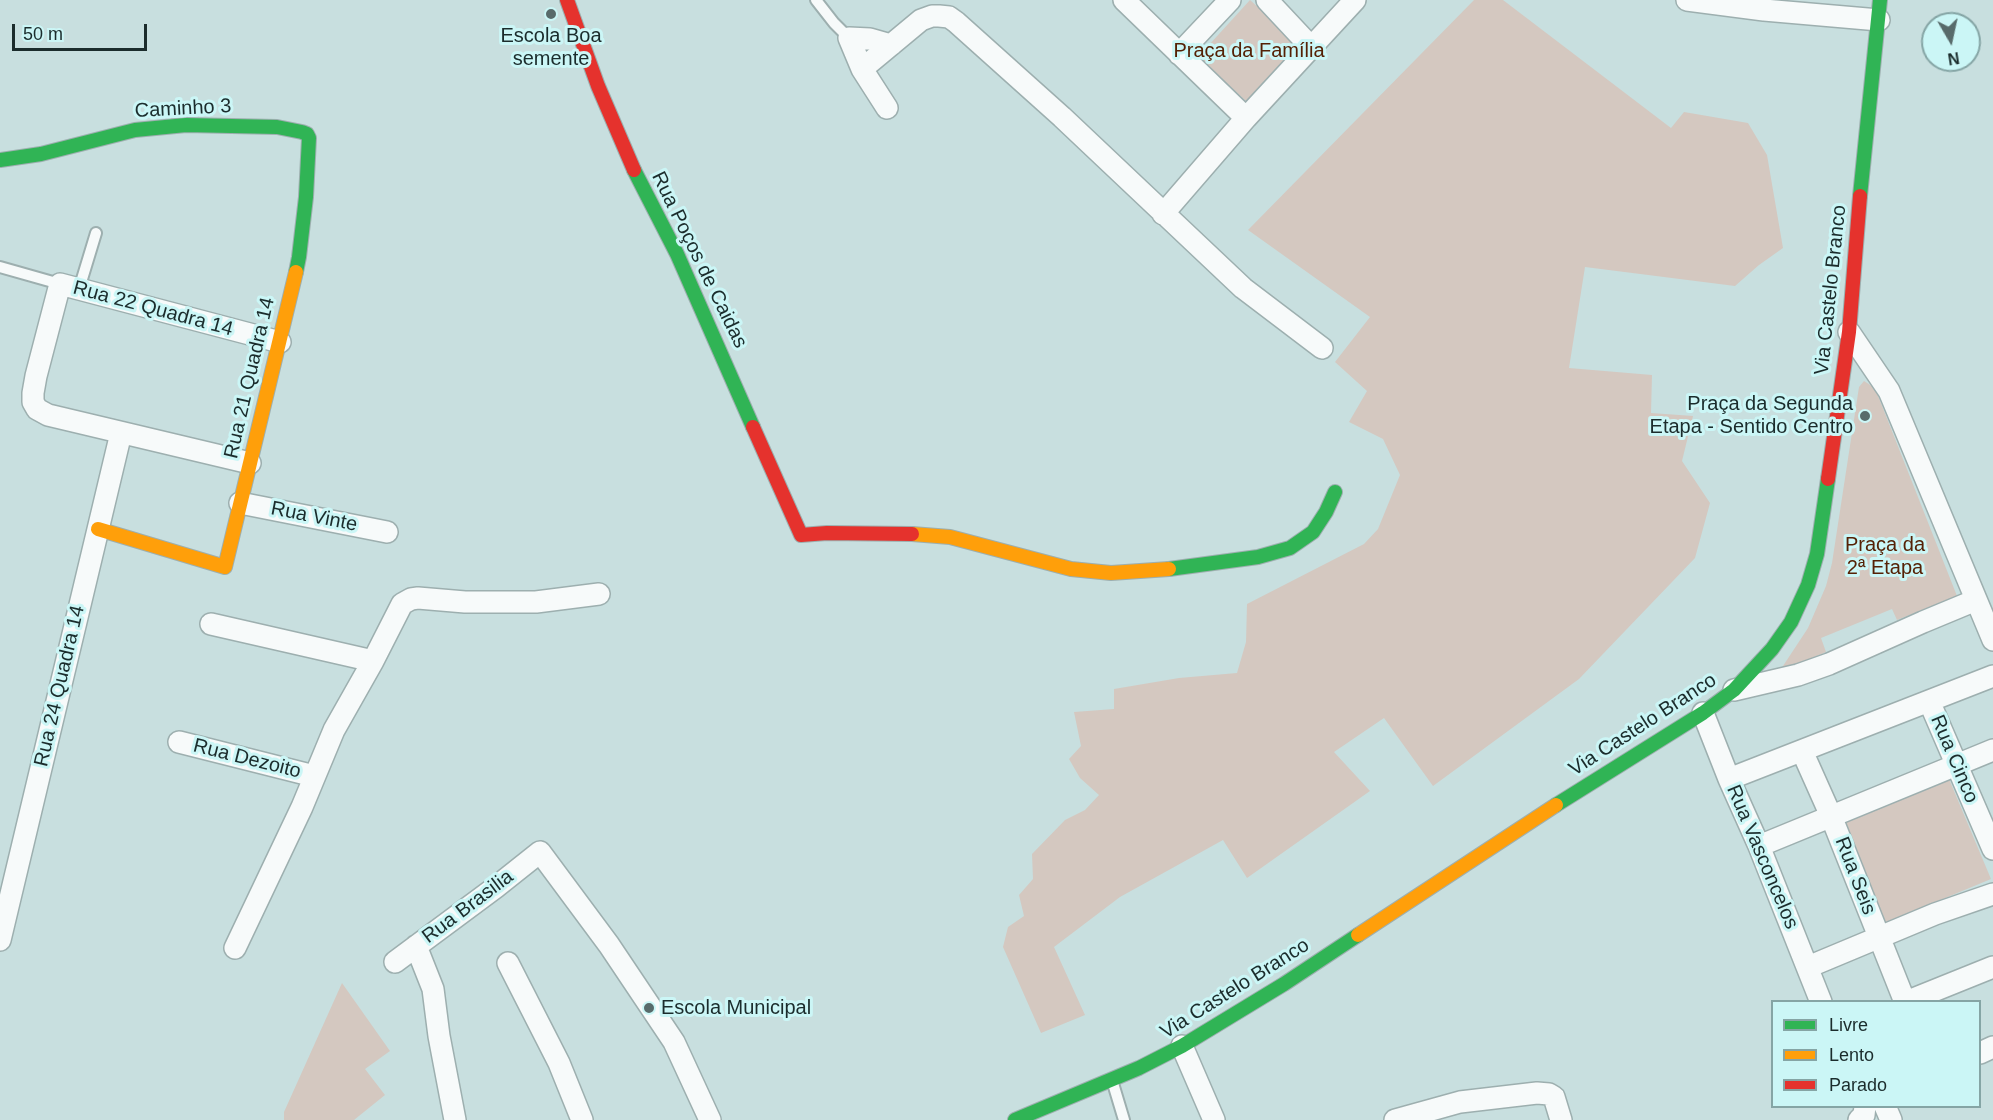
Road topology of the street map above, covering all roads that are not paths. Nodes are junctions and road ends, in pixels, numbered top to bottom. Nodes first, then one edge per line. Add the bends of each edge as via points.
1 (567, 0) edge
2 (816, 0) edge
3 (1124, 0) edge
4 (1230, 0) edge
5 (1267, 0) edge
6 (1355, 0) edge
7 (1686, 0) edge
8 (1880, 10) edge
9 (849, 38) junction
10 (891, 45) junction
11 (1311, 47) junction
12 (1179, 54) junction
13 (862, 69) junction
14 (887, 108) dead end
15 (1246, 118) junction
16 (0, 160) edge
17 (306, 197) joint
18 (1163, 214) junction
19 (96, 233) dead end
20 (0, 267) edge
21 (70, 287) junction
22 (1849, 332) junction
23 (280, 342) junction
24 (1322, 348) dead end
25 (121, 433) junction
26 (250, 463) junction
27 (1335, 492) dead end
28 (240, 503) junction
29 (98, 529) junction
30 (387, 532) dead end
31 (599, 594) dead end
32 (1976, 600) junction
33 (211, 624) dead end
34 (1993, 640) edge
35 (373, 661) junction
36 (1993, 676) edge
37 (1734, 690) junction
38 (1929, 701) junction
39 (1703, 713) junction
40 (179, 742) dead end
41 (1993, 750) edge
42 (1802, 751) junction
43 (1956, 764) junction
44 (314, 776) junction
45 (1729, 779) junction
46 (1831, 816) junction
47 (1987, 816) edge
48 (1759, 846) junction
49 (1993, 849) edge
50 (1993, 894) edge
51 (1879, 938) junction
52 (0, 940) edge
53 (416, 946) junction
54 (235, 948) dead end
55 (395, 962) dead end
56 (508, 963) dead end
57 (1808, 967) junction
58 (1993, 967) edge
59 (1820, 1000) edge
60 (1904, 1000) edge
61 (1910, 1000) edge
62 (1182, 1046) junction
63 (1112, 1080) junction
64 (455, 1120) edge
65 (582, 1120) edge
66 (710, 1120) edge
67 (1016, 1120) edge
68 (1124, 1120) edge
69 (1214, 1120) edge
70 (1395, 1120) edge
71 (1561, 1120) edge

1 - 27 street, Rua Poços de Caidas via 630,163 677,254 801,535 950,537 1071,569 1110,573 1196,566 1290,548 1313,532
2 - 9 lane
3 - 12 street
4 - 12 street
5 - 11 street
6 - 11 street
7 - 8 street via 1764,10
8 - 22 street, Via Castelo Branco via 1862,164
9 - 10 street
9 - 13 street
10 - 13 street
10 - 18 street via 921,20 949,17
11 - 15 street
12 - 15 street
13 - 14 street
15 - 18 street
16 - 17 street, Caminho 3 via 41,154 135,130 208,125 277,128 307,134
17 - 23 street, Rua 21 Quadra 14 via 299,257
18 - 24 street via 1243,288
19 - 21 lane
20 - 21 lane
21 - 23 street, Rua 22 Quadra 14
21 - 25 street via 33,402 48,415
22 - 32 street via 1889,391
22 - 37 street, Via Castelo Branco via 1817,554 1808,585 1791,622
23 - 26 street, Rua 21 Quadra 14
25 - 26 street
25 - 29 street, Rua 24 Quadra 14
26 - 28 street, Rua 21 Quadra 14
28 - 29 street, Rua 21 Quadra 14 via 225,567
28 - 30 street, Rua Vinte
29 - 52 street, Rua 24 Quadra 14
31 - 35 street via 536,602 411,599 397,612
32 - 34 street
32 - 37 street via 1829,664
33 - 35 street
35 - 44 street via 334,730
36 - 38 street
37 - 39 street, Via Castelo Branco
38 - 42 street
38 - 43 street, Rua Cinco
39 - 45 street, Rua Vasconcelos
39 - 62 street, Via Castelo Branco
40 - 44 street, Rua Dezoito
41 - 43 street
42 - 45 street
42 - 46 street, Rua Seis
43 - 46 street
43 - 47 street, Rua Cinco
44 - 54 street
45 - 48 street, Rua Vasconcelos
46 - 48 street
46 - 51 street, Rua Seis
47 - 49 street, Rua Cinco
48 - 57 street, Rua Vasconcelos
50 - 51 street
51 - 57 street
51 - 60 street, Rua Seis
53 - 55 street, Rua Brasilia
53 - 64 street via 434,989
53 - 66 street, Rua Brasilia via 540,852 674,1042
56 - 65 street via 559,1063
57 - 59 street, Rua Vasconcelos
58 - 61 street
62 - 63 street, Via Castelo Branco
62 - 69 street
63 - 67 street, Via Castelo Branco
63 - 68 lane
70 - 71 street via 1460,1102 1537,1093 1554,1097

